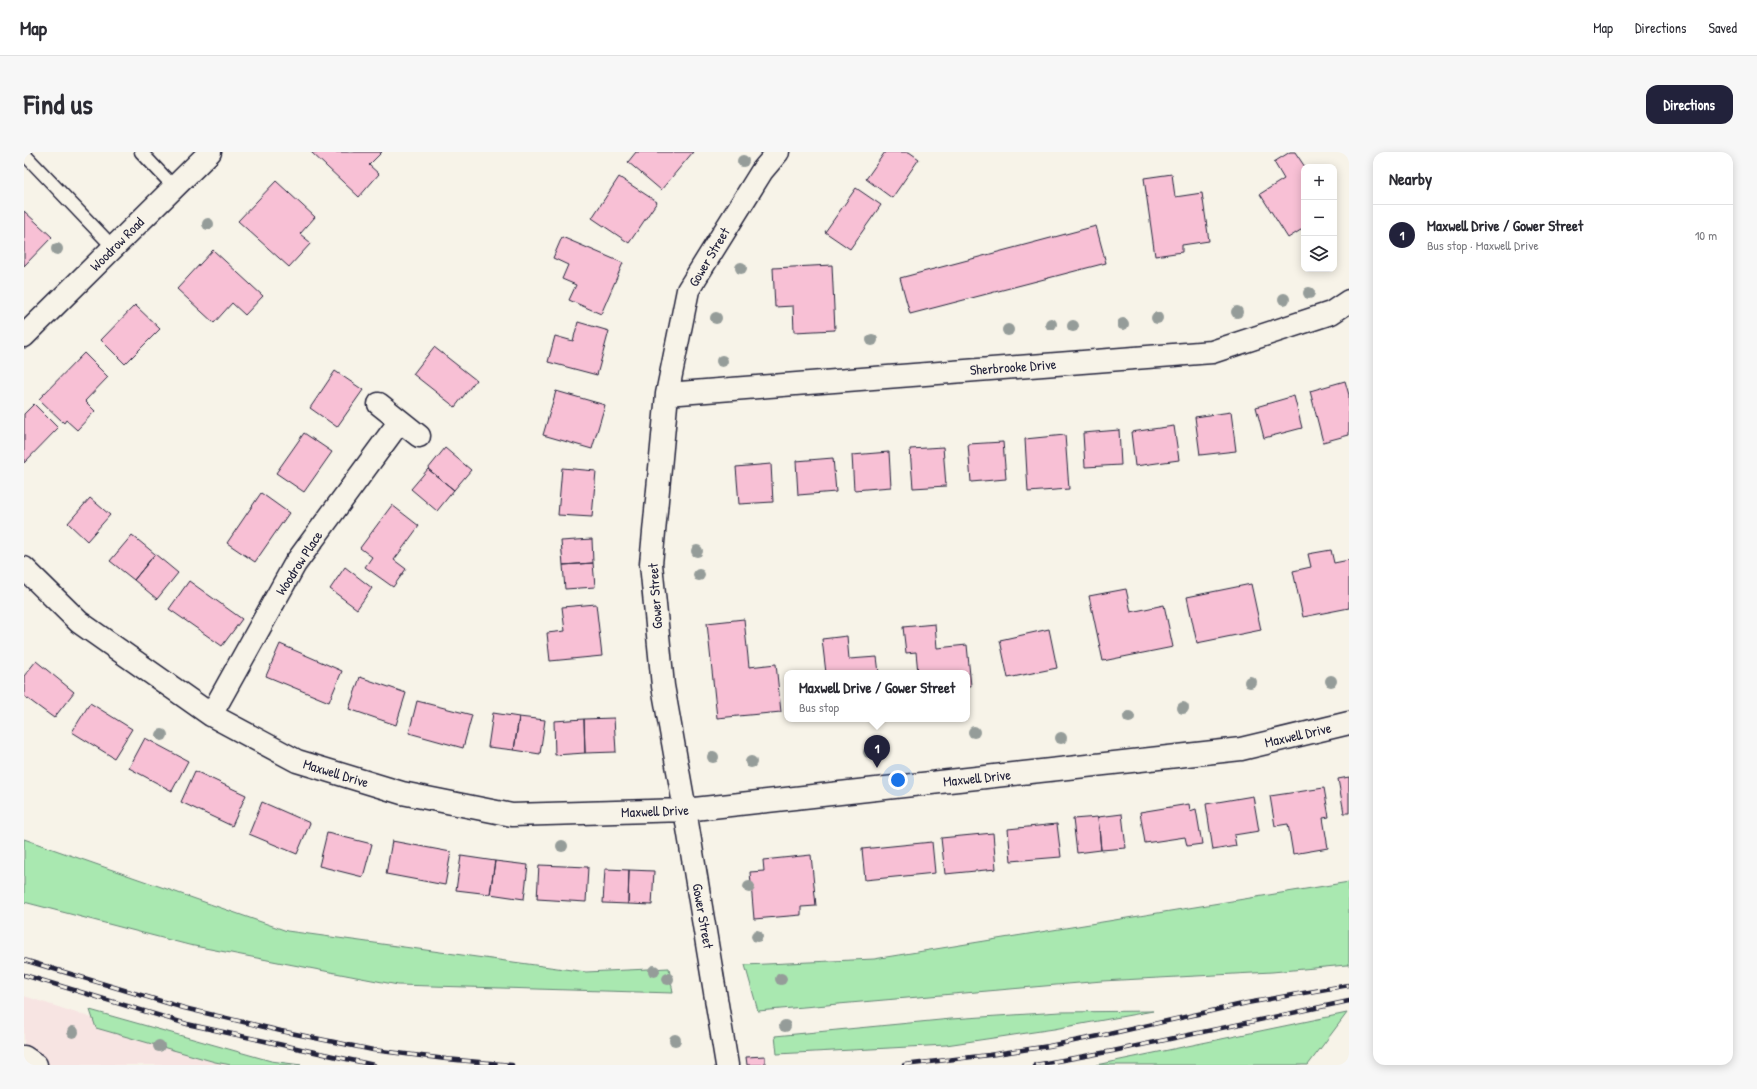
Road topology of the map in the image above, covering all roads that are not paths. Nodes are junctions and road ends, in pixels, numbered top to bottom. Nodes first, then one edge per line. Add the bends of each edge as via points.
1 (141, 152) edge
2 (210, 152) edge
3 (778, 152) edge
4 (24, 154) edge
5 (174, 188) junction
6 (113, 247) junction
7 (1349, 301) edge
8 (24, 336) edge
9 (667, 394) junction
10 (379, 404) dead end
11 (400, 421) junction
12 (419, 436) dead end
13 (24, 568) edge
14 (211, 715) junction
15 (1349, 723) edge
16 (686, 810) junction
17 (24, 1057) edge
18 (36, 1065) edge
19 (727, 1065) edge

1 - 5 lane
2 - 5 street, Woodrow Road
3 - 9 street, Gower Street via 762,171 688,290
4 - 6 lane
5 - 6 street, Woodrow Road
6 - 8 street, Woodrow Road
7 - 9 street, Sherbrooke Drive via 1331,313 1212,352
9 - 16 street, Gower Street via 651,564 663,686
10 - 11 street
11 - 12 street
11 - 14 street, Woodrow Place via 295,564
13 - 14 street, Maxwell Drive via 79,622
14 - 16 street, Maxwell Drive via 297,761 402,793 512,815
15 - 16 street, Maxwell Drive via 1242,749
16 - 19 street, Gower Street
17 - 18 street

